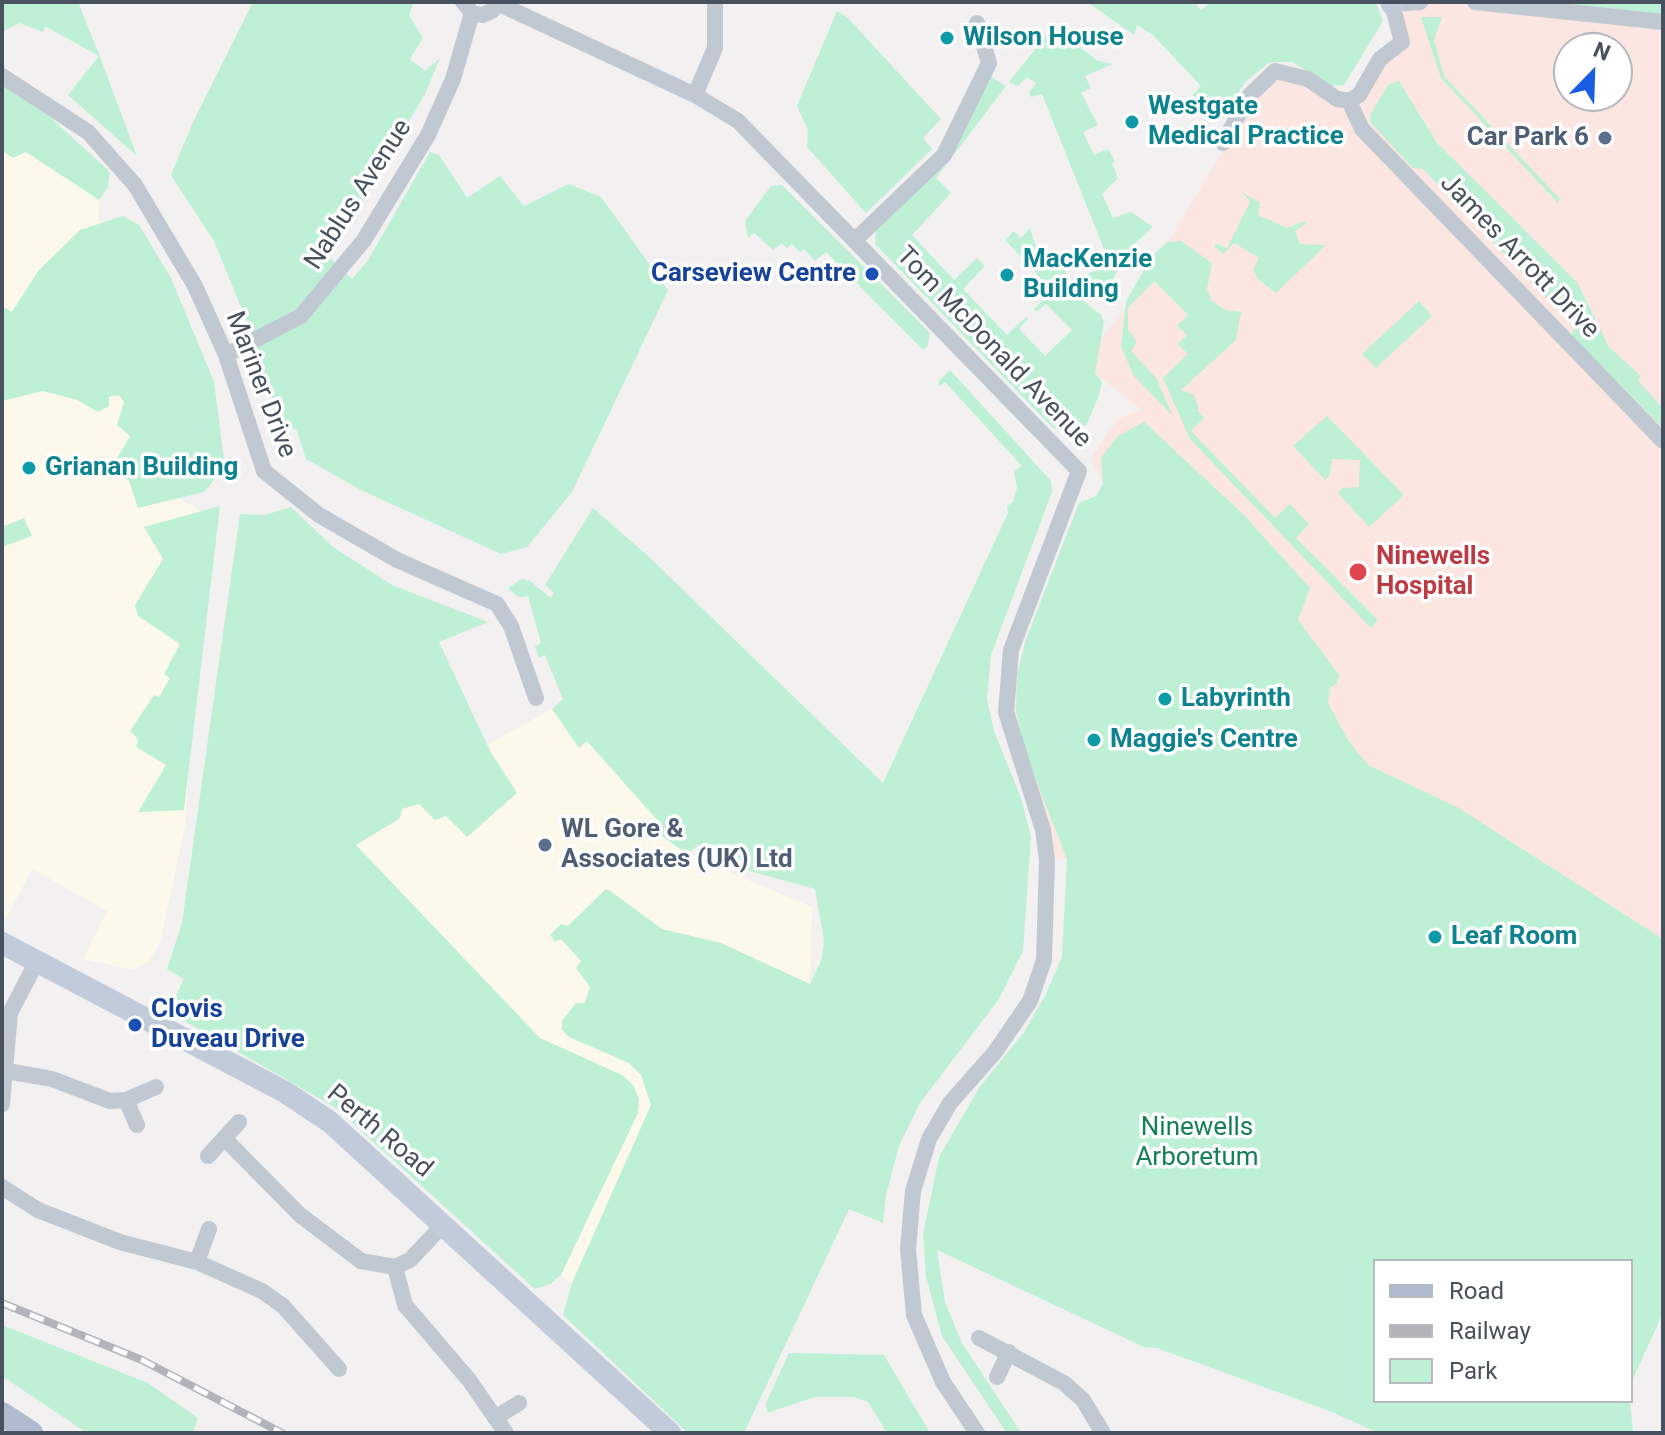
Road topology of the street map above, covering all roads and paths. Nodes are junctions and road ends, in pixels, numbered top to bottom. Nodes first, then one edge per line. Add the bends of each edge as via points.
1 (715, 2) edge
2 (1420, 2) edge
3 (1475, 2) edge
4 (498, 3) edge
5 (1391, 3) edge
6 (468, 8) edge
7 (1663, 22) edge
8 (977, 23) dead end
9 (2, 76) edge
10 (695, 95) junction
11 (1349, 101) junction
12 (1223, 143) dead end
13 (855, 240) junction
14 (226, 355) junction
15 (1663, 441) edge
16 (536, 698) dead end
17 (2, 943) edge
18 (38, 959) junction
19 (4, 1033) edge
20 (7, 1071) junction
21 (156, 1087) dead end
22 (126, 1100) junction
23 (2, 1104) edge
24 (239, 1122) dead end
25 (137, 1125) dead end
26 (224, 1138) junction
27 (208, 1156) dead end
28 (2, 1187) edge
29 (443, 1225) junction
30 (209, 1229) dead end
31 (197, 1262) junction
32 (395, 1267) junction
33 (979, 1338) dead end
34 (1009, 1352) junction
35 (339, 1369) dead end
36 (997, 1377) dead end
37 (519, 1403) dead end
38 (2, 1414) edge
39 (495, 1418) junction
40 (31, 1433) edge
41 (506, 1433) edge
42 (670, 1433) edge
43 (977, 1433) edge
44 (1103, 1433) edge

1 - 10 street via 715,48
2 - 5 street
3 - 7 street
4 - 6 street, Tom McDonald Avenue via 487,14
4 - 10 street, Tom McDonald Avenue
5 - 11 street via 1402,42 1380,59 1359,95
6 - 14 street, Nablus Avenue via 453,79 428,135 364,240 301,316
8 - 13 street via 989,63 944,155
9 - 14 street, Mariner Drive via 88,132 135,185 195,286
10 - 13 street, Tom McDonald Avenue via 738,121
11 - 12 street via 1308,79 1275,71 1249,96
11 - 15 street, James Arrott Drive via 1362,129
13 - 43 street, Tom McDonald Avenue via 1079,471 1011,650 1006,712 1043,830 1044,960 1030,1001 950,1103 929,1139 913,1191 908,1249 914,1315 943,1382
14 - 16 street, Mariner Drive via 271,479 319,515 397,560 497,604 511,626
17 - 18 street, Perth Road
18 - 19 street
18 - 29 street, Perth Road via 285,1092 330,1122
19 - 20 street
20 - 22 street via 52,1079 110,1101
20 - 23 street
21 - 22 street
22 - 25 street
24 - 26 street
26 - 27 street
26 - 32 street via 300,1215 361,1261
28 - 31 street via 38,1210 120,1242
29 - 32 street via 410,1260
29 - 42 street, Perth Road
30 - 31 street
31 - 35 street via 283,1306
32 - 39 street via 405,1305
33 - 34 street
34 - 36 street
34 - 44 street via 1064,1383 1090,1408
37 - 39 street
38 - 40 main road
39 - 41 street

